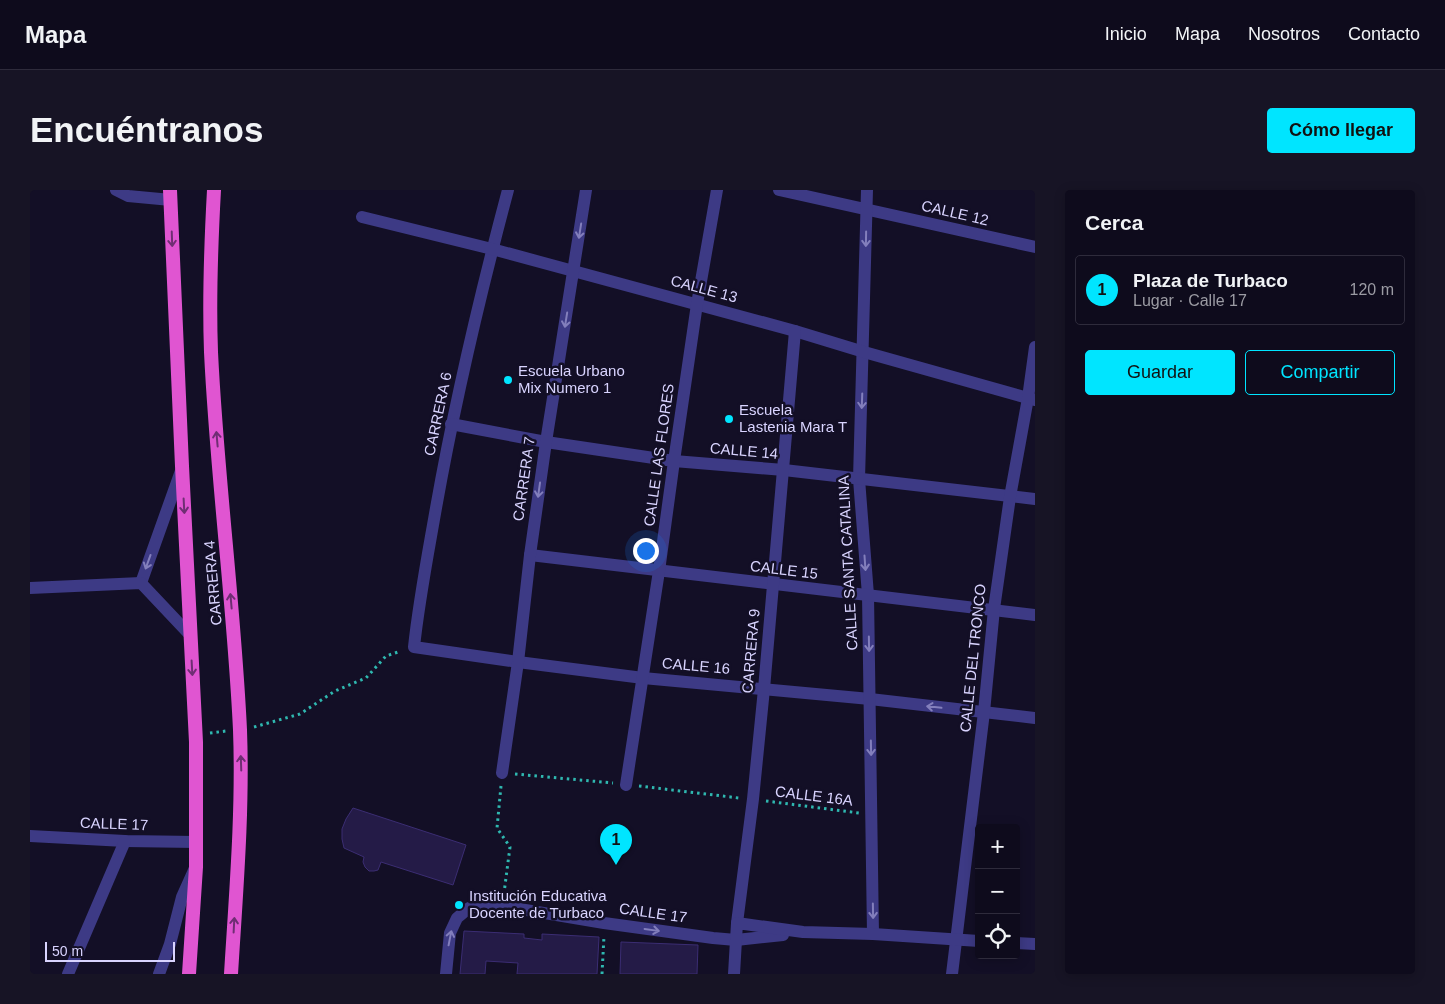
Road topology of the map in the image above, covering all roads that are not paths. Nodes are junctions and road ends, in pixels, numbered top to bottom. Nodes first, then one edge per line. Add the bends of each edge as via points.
1 (116, 190) edge
2 (214, 190) edge
3 (508, 190) edge
4 (586, 190) edge
5 (717, 190) edge
6 (779, 190) edge
7 (867, 190) edge
8 (171, 195) edge
9 (867, 210) junction
10 (362, 217) dead end
11 (1035, 247) edge
12 (492, 249) junction
13 (574, 272) junction
14 (697, 304) junction
15 (794, 330) junction
16 (1035, 347) edge
17 (864, 352) junction
18 (1031, 399) edge
19 (451, 424) junction
20 (546, 442) junction
21 (674, 460) junction
22 (182, 466) junction
23 (784, 470) junction
24 (859, 479) junction
25 (1010, 497) junction
26 (1035, 499) edge
27 (530, 555) junction
28 (659, 571) junction
29 (141, 583) junction
30 (774, 585) junction
31 (30, 588) edge
32 (868, 595) junction
33 (994, 609) junction
34 (1035, 615) edge
35 (191, 636) junction
36 (414, 647) joint
37 (518, 662) junction
38 (644, 678) junction
39 (764, 689) junction
40 (870, 699) junction
41 (984, 712) junction
42 (1035, 718) edge
43 (502, 773) road end
44 (626, 785) dead end
45 (30, 836) edge
46 (125, 842) junction
47 (196, 842) junction
48 (196, 867) junction
49 (737, 923) junction
50 (803, 932) junction
51 (873, 934) junction
52 (736, 940) junction
53 (957, 940) junction
54 (975, 941) edge
55 (1020, 943) edge
56 (1035, 944) edge
57 (68, 974) edge
58 (160, 974) edge
59 (188, 974) edge
60 (231, 974) edge
61 (446, 974) edge
62 (734, 974) edge
63 (952, 974) edge

1 - 8 street via 128,196
60 -> 2 highway, CARRERA 4 via 241,771 234,731 235,653 211,351 210,255
3 - 12 street, CARRERA 6
4 -> 13 street, CARRERA 7
5 - 14 street, CALLE LAS FLORES
6 - 9 street, CALLE 12
7 - 9 street, CALLE SANTA CATALINA
8 -> 22 highway, CARRERA 4
9 - 11 street, CALLE 12
9 -> 17 street, CALLE SANTA CATALINA
10 - 12 street, CALLE 13
12 - 13 street, CALLE 13
12 - 19 street, CARRERA 6
13 - 14 street, CALLE 13
13 -> 20 street, CARRERA 7
14 - 15 street, CALLE 13
14 - 21 street, CALLE LAS FLORES
15 - 17 street, CALLE 13
15 - 23 street, CARRERA 9
16 - 18 street, CALLE DEL TRONCO
17 - 18 street, CALLE 13
17 -> 24 street, CALLE SANTA CATALINA
18 - 25 street, CALLE DEL TRONCO
19 - 20 street, CALLE 14
19 - 36 street, CARRERA 6
20 - 21 street, CALLE 14
20 -> 27 street, CARRERA 7
21 - 23 street, CALLE 14
21 - 28 street, CALLE LAS FLORES
22 -> 29 street
22 -> 35 highway, CARRERA 4
23 - 24 street, CALLE 14
23 - 30 street, CARRERA 9
24 - 25 street, CALLE 14
24 -> 32 street, CALLE SANTA CATALINA
25 - 26 street, CALLE 14
25 - 33 street, CALLE DEL TRONCO
27 - 28 street, CALLE 15
27 - 37 street, CARRERA 7
28 - 30 street, CALLE 15
28 - 38 street, CALLE LAS FLORES
29 - 31 street
29 - 35 street
30 - 32 street, CALLE 15
30 - 39 street, CARRERA 9
32 - 33 street, CALLE 15
32 -> 40 street, CALLE SANTA CATALINA
33 - 34 street, CALLE 15
33 - 41 street, CALLE DEL TRONCO
35 -> 47 highway, CARRERA 4
36 - 37 street, CALLE 16
37 - 38 street, CALLE 16
37 - 43 street, CARRERA 7
38 - 39 street, CALLE 16
38 - 44 street, CALLE LAS FLORES
39 - 40 street, CALLE 16
39 - 49 street, CARRERA 9
41 -> 40 street, CALLE 16
40 -> 51 street, CALLE SANTA CATALINA
41 - 42 street, CALLE 16
41 - 53 street, CALLE DEL TRONCO
45 - 46 street, CALLE 17
46 - 47 street, CALLE 17
46 - 57 street
47 - 48 highway, CARRERA 4
48 - 58 street via 182,897
48 - 59 highway, CARRERA 4
49 - 50 street, CALLE 17
49 - 52 street, CARRERA 9
50 - 51 street, CALLE 17
50 - 52 street, CALLE 17
51 - 53 street, CALLE 17
61 -> 52 street, CALLE 17 via 450,933 457,918 469,908 483,904
52 - 62 street, CARRERA 9
53 - 54 street, CALLE 17
53 - 63 street, CALLE DEL TRONCO
55 - 56 street

